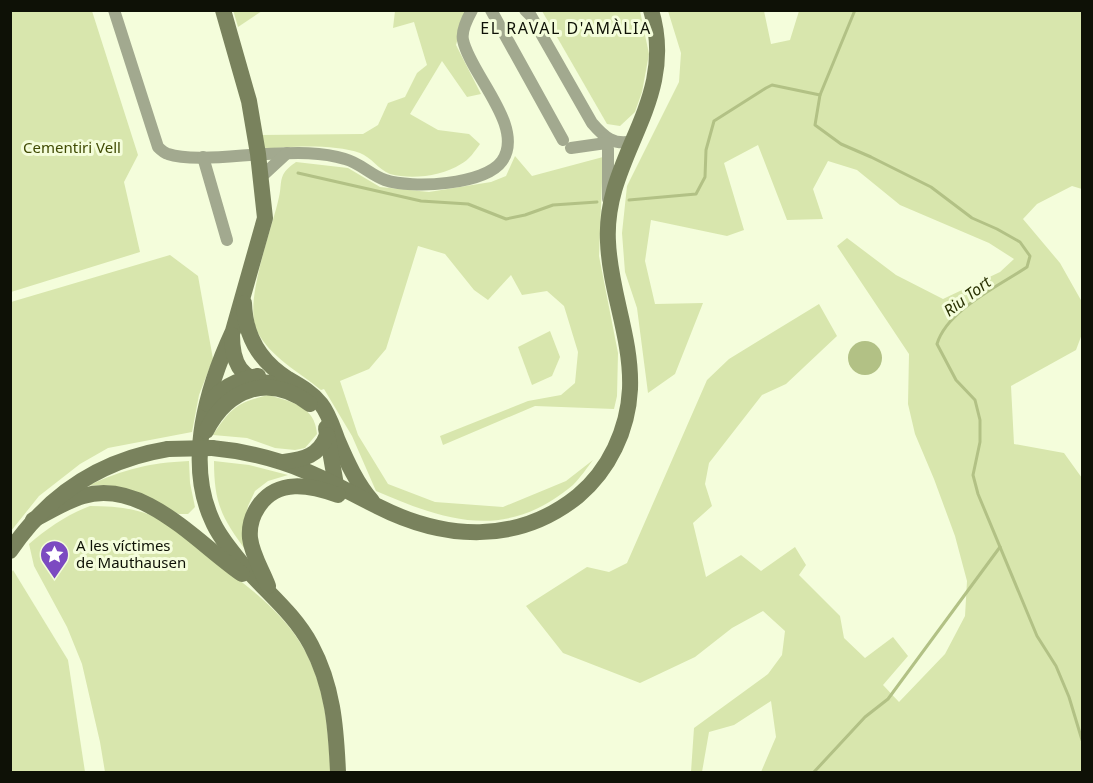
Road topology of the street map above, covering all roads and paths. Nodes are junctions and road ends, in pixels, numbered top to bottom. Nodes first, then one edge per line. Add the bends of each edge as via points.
1 (114, 10) edge
2 (223, 10) edge
3 (472, 10) edge
4 (491, 10) edge
5 (525, 10) edge
6 (651, 10) edge
7 (605, 140) junction
8 (633, 141) junction
9 (287, 153) junction
10 (258, 154) junction
11 (204, 157) junction
12 (261, 177) junction
13 (609, 210) junction
14 (227, 240) dead end
15 (241, 333) junction
16 (248, 378) junction
17 (288, 379) junction
18 (296, 395) junction
19 (213, 407) junction
20 (327, 435) junction
21 (206, 444) junction
22 (284, 462) junction
23 (336, 485) junction
24 (376, 506) junction
25 (208, 510) junction
26 (33, 520) junction
27 (178, 523) junction
28 (10, 551) edge
29 (270, 593) junction
30 (338, 772) edge

1 - 11 street via 158,147 174,156
2 - 10 main road via 249,101
3 - 9 street via 462,39 508,138 506,153 490,172 434,184 399,183 383,180 348,159
4 - 7 street via 567,144
5 - 7 street
6 - 8 main road via 657,39 656,78
7 - 8 street
7 - 13 street
8 - 13 main road
9 - 10 street
9 - 12 street
10 - 11 street
10 - 12 main road
11 - 14 street
12 - 15 main road via 265,218 245,286
13 - 24 main road via 609,255 626,335 630,390 624,426 602,470 560,509 537,521 499,532 438,528
15 - 16 main road via 234,355
15 - 17 main road
15 - 19 main road via 226,346
16 - 17 main road
16 - 18 main road via 274,383
16 - 19 main road
17 - 24 main road via 302,386 325,409 355,477
18 - 19 main road via 258,389
18 - 20 main road via 319,413
19 - 21 main road
20 - 22 main road via 311,456
20 - 23 main road
21 - 22 main road
21 - 25 main road via 202,486
21 - 26 main road, bridge via 128,458 95,472 66,490
22 - 23 main road
23 - 24 main road
24 - 29 main road via 304,486 281,489 263,500 252,519 250,537
25 - 27 main road via 195,520
25 - 29 main road via 227,545
26 - 27 main road via 81,496 97,493 137,500
26 - 28 main road
27 - 29 main road
29 - 30 main road via 304,633 326,677 335,716

